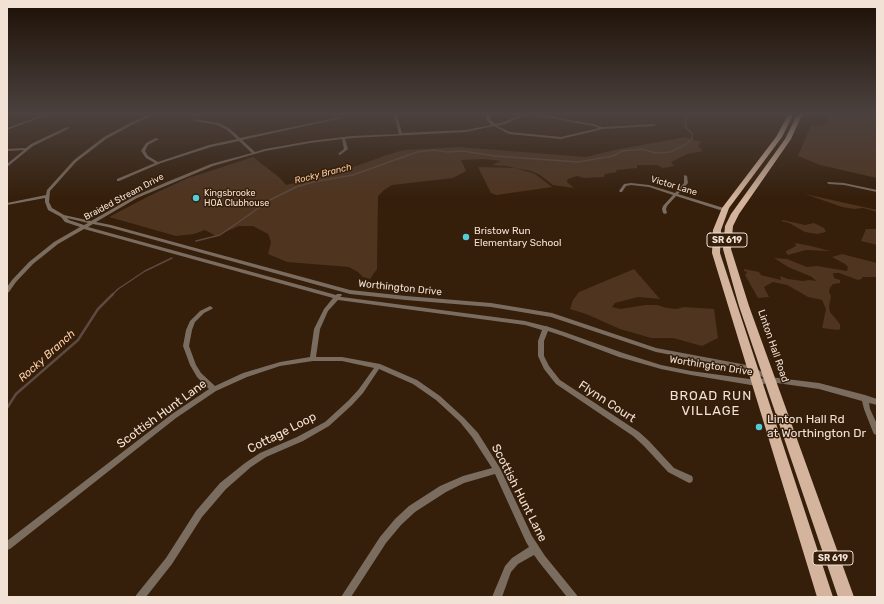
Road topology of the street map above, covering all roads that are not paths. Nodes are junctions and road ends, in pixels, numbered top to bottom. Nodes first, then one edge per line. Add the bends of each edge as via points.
1 (34, 143) edge
2 (98, 143) edge
3 (149, 143) edge
4 (221, 143) edge
5 (245, 143) edge
6 (302, 143) edge
7 (344, 143) edge
8 (774, 143) edge
9 (786, 143) edge
10 (25, 149) junction
11 (7, 150) edge
12 (254, 153) junction
13 (340, 154) dead end
14 (158, 163) junction
15 (7, 166) edge
16 (685, 176) dead end
17 (118, 180) dead end
18 (829, 183) dead end
19 (621, 190) dead end
20 (877, 191) edge
21 (676, 195) junction
22 (47, 196) junction
23 (7, 204) edge
24 (725, 210) junction
25 (665, 213) dead end
26 (63, 216) junction
27 (92, 222) junction
28 (84, 227) junction
29 (343, 290) junction
30 (7, 291) edge
31 (336, 297) junction
32 (210, 308) dead end
33 (546, 328) junction
34 (312, 359) junction
35 (378, 366) junction
36 (752, 368) junction
37 (770, 379) junction
38 (757, 382) junction
39 (214, 389) junction
40 (865, 398) junction
41 (877, 402) edge
42 (877, 432) edge
43 (496, 470) junction
44 (689, 479) dead end
45 (7, 546) edge
46 (535, 549) junction
47 (140, 597) edge
48 (346, 597) edge
49 (497, 597) edge
50 (573, 597) edge
51 (825, 597) edge
52 (846, 597) edge

1 - 10 street
2 - 22 street via 75,161 52,185
3 - 14 street via 143,151 147,157
4 - 14 street
5 - 12 street
6 - 12 street, Braided Stream Drive
7 - 13 street via 346,149
8 - 24 main road, SR 619
9 - 37 main road, Linton Hall Road / SR 619 via 735,214 727,238 727,249 735,276
10 - 11 street
10 - 15 street
12 - 27 street, Braided Stream Drive via 212,165 168,182
14 - 17 street
16 - 21 street via 686,183
18 - 20 street
19 - 21 street, Victor Lane via 625,186 640,184
21 - 24 street, Victor Lane
21 - 25 street via 665,206
22 - 23 street
22 - 26 street, Worthington Drive via 50,209
24 - 36 main road, SR 619 via 716,230 716,252
26 - 27 street, Worthington Drive
26 - 28 street, Worthington Drive via 67,221
27 - 28 street, Braided Stream Drive
27 - 29 street, Worthington Drive
28 - 30 street, Braided Stream Drive via 40,255
28 - 31 street, Worthington Drive
29 - 31 street
29 - 36 street, Worthington Drive via 535,311 656,350
31 - 33 street, Worthington Drive via 507,320
31 - 34 street via 317,329
32 - 39 street via 193,321 186,346 193,366
33 - 38 street, Worthington Drive via 661,367
33 - 44 street, Flynn Court via 541,341 541,356 558,382 636,434 670,470
34 - 35 street, Scottish Hunt Lane via 342,359
34 - 39 street, Scottish Hunt Lane via 262,368
35 - 43 street, Scottish Hunt Lane via 415,382 449,407 475,435
35 - 47 street, Cottage Loop via 361,391 327,424 263,455 227,482 208,503
36 - 37 street, Worthington Drive
36 - 38 main road, SR 619
37 - 38 street, Worthington Drive
37 - 40 street via 819,386
37 - 52 main road, Linton Hall Road / SR 619
38 - 51 main road, SR 619
39 - 45 street, Scottish Hunt Lane via 174,416
40 - 41 street
40 - 42 street
43 - 46 street, Scottish Hunt Lane
43 - 48 street via 443,489 412,509 383,540
46 - 49 street via 515,561 508,569
46 - 50 street, Scottish Hunt Lane

